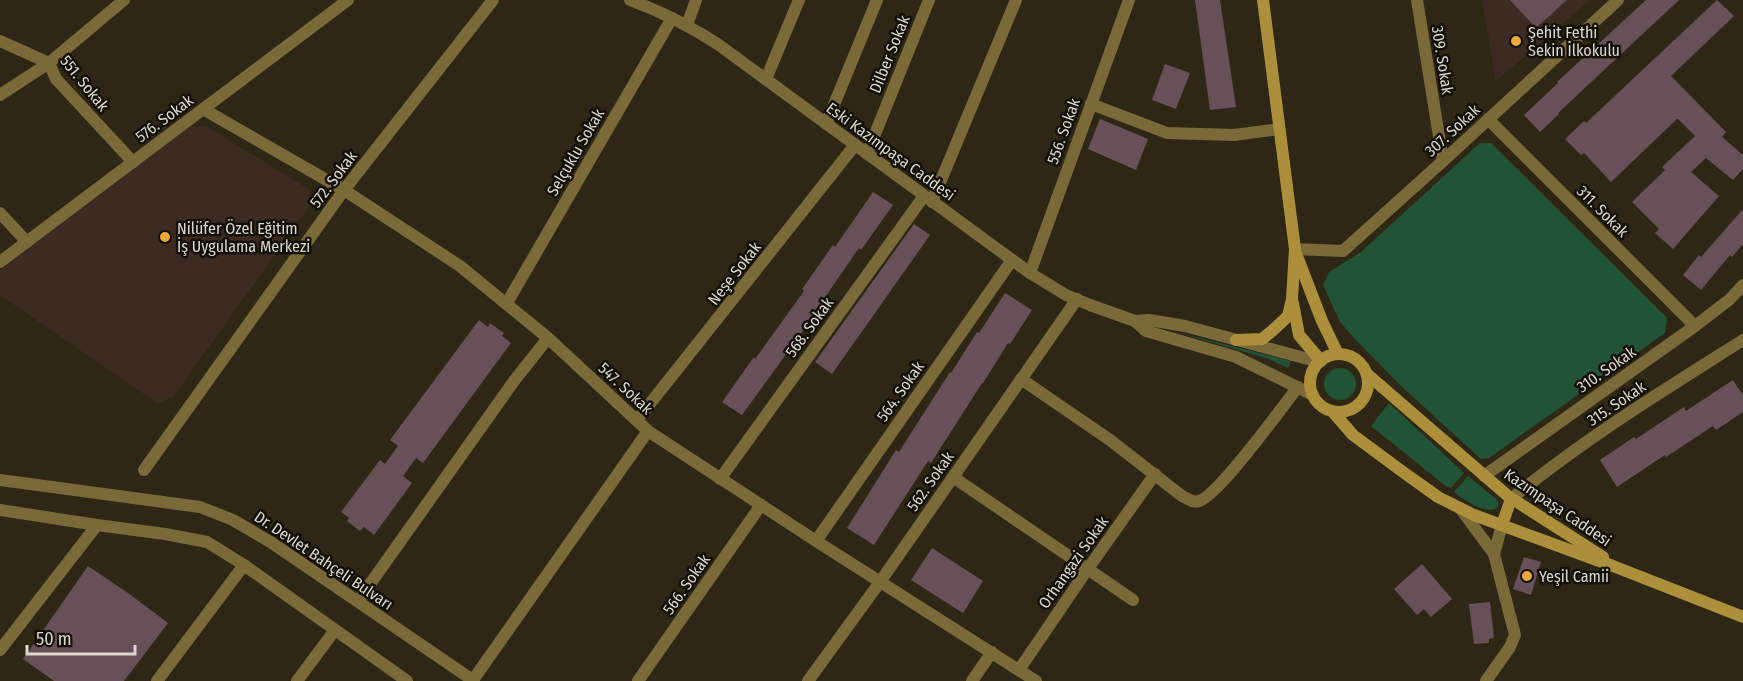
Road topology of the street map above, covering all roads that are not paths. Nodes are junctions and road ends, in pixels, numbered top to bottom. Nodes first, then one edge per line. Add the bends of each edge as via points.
1 (124, 0) edge
2 (348, 0) edge
3 (493, 0) edge
4 (630, 0) edge
5 (696, 0) edge
6 (798, 0) edge
7 (877, 0) edge
8 (928, 0) edge
9 (1016, 0) edge
10 (1129, 0) edge
11 (1263, 0) edge
12 (1417, 0) edge
13 (1618, 0) edge
14 (672, 18) junction
15 (687, 25) junction
16 (0, 41) edge
17 (49, 63) junction
18 (766, 79) junction
19 (0, 95) edge
20 (1091, 104) junction
21 (203, 109) junction
22 (1488, 119) junction
23 (826, 124) junction
24 (1279, 129) junction
25 (855, 145) junction
26 (867, 154) junction
27 (133, 162) junction
28 (1443, 162) junction
29 (344, 190) junction
30 (928, 199) junction
31 (0, 213) edge
32 (27, 242) junction
33 (1295, 249) junction
34 (1012, 260) junction
35 (0, 262) edge
36 (1030, 273) junction
37 (1743, 285) edge
38 (1077, 299) junction
39 (1292, 299) junction
40 (507, 303) junction
41 (1135, 321) junction
42 (1695, 326) junction
43 (548, 338) junction
44 (1236, 340) junction
45 (1743, 340) edge
46 (1338, 354) junction
47 (1320, 362) junction
48 (1367, 374) junction
49 (1021, 380) junction
50 (1298, 387) junction
51 (1313, 395) junction
52 (1333, 412) junction
53 (637, 420) junction
54 (648, 431) junction
55 (144, 470) dead end
56 (1155, 474) junction
57 (1484, 476) junction
58 (953, 477) junction
59 (720, 478) junction
60 (0, 480) edge
61 (1511, 499) junction
62 (761, 505) junction
63 (1460, 508) junction
64 (0, 510) edge
65 (97, 525) junction
66 (1502, 525) junction
67 (816, 541) junction
68 (1494, 554) junction
69 (244, 565) junction
70 (1613, 566) junction
71 (1087, 570) junction
72 (880, 582) junction
73 (1133, 600) dead end
74 (358, 601) junction
75 (1743, 617) edge
76 (335, 630) junction
77 (0, 650) edge
78 (992, 652) junction
79 (1019, 670) junction
80 (157, 681) edge
81 (297, 681) edge
82 (407, 681) edge
83 (473, 681) edge
84 (638, 681) edge
85 (808, 681) edge
86 (972, 681) edge
87 (1036, 681) edge
88 (1486, 681) edge

1 - 17 street
2 - 21 street, 576. Sokak
3 - 29 street, 572. Sokak
4 - 14 street, Eski Kazımpaşa Caddesi
5 - 15 street
6 - 18 street
7 - 23 street
8 - 26 street, Dilber Sokak
9 - 30 street, 568. Sokak
10 - 20 street, 556. Sokak
11 - 24 main road
12 - 28 street, 309. Sokak
13 - 22 street, 307. Sokak
14 - 15 street, Eski Kazımpaşa Caddesi
14 - 40 street, Selçuklu Sokak
15 - 18 street, Eski Kazımpaşa Caddesi
16 - 17 street, 551. Sokak
17 - 19 street
17 - 27 street, 551. Sokak via 56,79
18 - 23 street, Eski Kazımpaşa Caddesi
20 - 24 street via 1167,133 1234,135
20 - 36 street, 556. Sokak
21 - 27 street, 576. Sokak
21 - 29 street, 547. Sokak
22 - 28 street, 307. Sokak
22 - 42 street, 311. Sokak
23 - 25 street, Eski Kazımpaşa Caddesi
24 - 33 main road
25 - 26 street, Eski Kazımpaşa Caddesi
25 - 53 street, Neşe Sokak
26 - 30 street, Eski Kazımpaşa Caddesi
27 - 32 street, 576. Sokak
28 - 33 street, 307. Sokak via 1343,251
29 - 40 street, 547. Sokak via 460,266
29 - 55 street, 572. Sokak
30 - 34 street, Eski Kazımpaşa Caddesi
30 - 59 street, 568. Sokak
31 - 32 street
32 - 35 street, 576. Sokak
33 - 39 main road
33 - 46 main road
34 - 36 street, Eski Kazımpaşa Caddesi
34 - 67 street, 564. Sokak
36 - 38 street, Eski Kazımpaşa Caddesi
37 - 42 street, 310. Sokak
38 - 41 street, Eski Kazımpaşa Caddesi
38 - 49 street, 562. Sokak
39 - 44 main road via 1287,316 1262,339
39 - 47 main road via 1299,335
40 - 43 street, 547. Sokak
41 - 44 street, Eski Kazımpaşa Caddesi via 1185,326
41 - 50 street, Eski Kazımpaşa Caddesi via 1146,331 1236,357
42 - 57 street, 310. Sokak
43 - 53 street, 547. Sokak
43 - 74 street via 513,381
44 - 47 street, Eski Kazımpaşa Caddesi
45 - 61 street, 315. Sokak via 1638,407
46 - 47 main road
46 - 48 main road via 1356,359
47 - 51 main road via 1311,378
48 - 52 main road via 1368,390 1361,403 1348,411
48 - 57 main road, Kazımpaşa Caddesi
49 - 56 street
49 - 58 street, 562. Sokak
50 - 51 street, Eski Kazımpaşa Caddesi
50 - 56 street via 1202,500 1193,502 1182,496
51 - 52 main road via 1317,403
52 - 63 main road, Kazımpaşa Caddesi via 1353,435 1438,497
53 - 54 street, 547. Sokak
54 - 59 street, 547. Sokak
54 - 83 street
56 - 71 street, Orhangazi Sokak
57 - 61 main road, Kazımpaşa Caddesi
58 - 71 street
58 - 72 street, 562. Sokak
59 - 62 street, 547. Sokak
60 - 74 street, Dr. Devlet Bahçeli Bulvarı via 200,507 233,520 272,543
61 - 66 main road
61 - 70 main road, Kazımpaşa Caddesi
62 - 67 street, 547. Sokak
62 - 84 street, 566. Sokak
63 - 66 main road, Kazımpaşa Caddesi
63 - 68 street
64 - 65 street
65 - 69 street via 207,542
65 - 77 street
66 - 68 street
66 - 70 main road, Kazımpaşa Caddesi
67 - 72 street, 547. Sokak
68 - 88 street via 1515,634
69 - 76 street
69 - 80 street
70 - 75 main road, Kazımpaşa Caddesi
71 - 73 street
71 - 79 street, Orhangazi Sokak
72 - 78 street, 547. Sokak
72 - 85 street, 562. Sokak
74 - 83 street, Dr. Devlet Bahçeli Bulvarı
76 - 81 street
76 - 82 street
78 - 79 street, 547. Sokak
78 - 86 street
79 - 87 street, 547. Sokak

